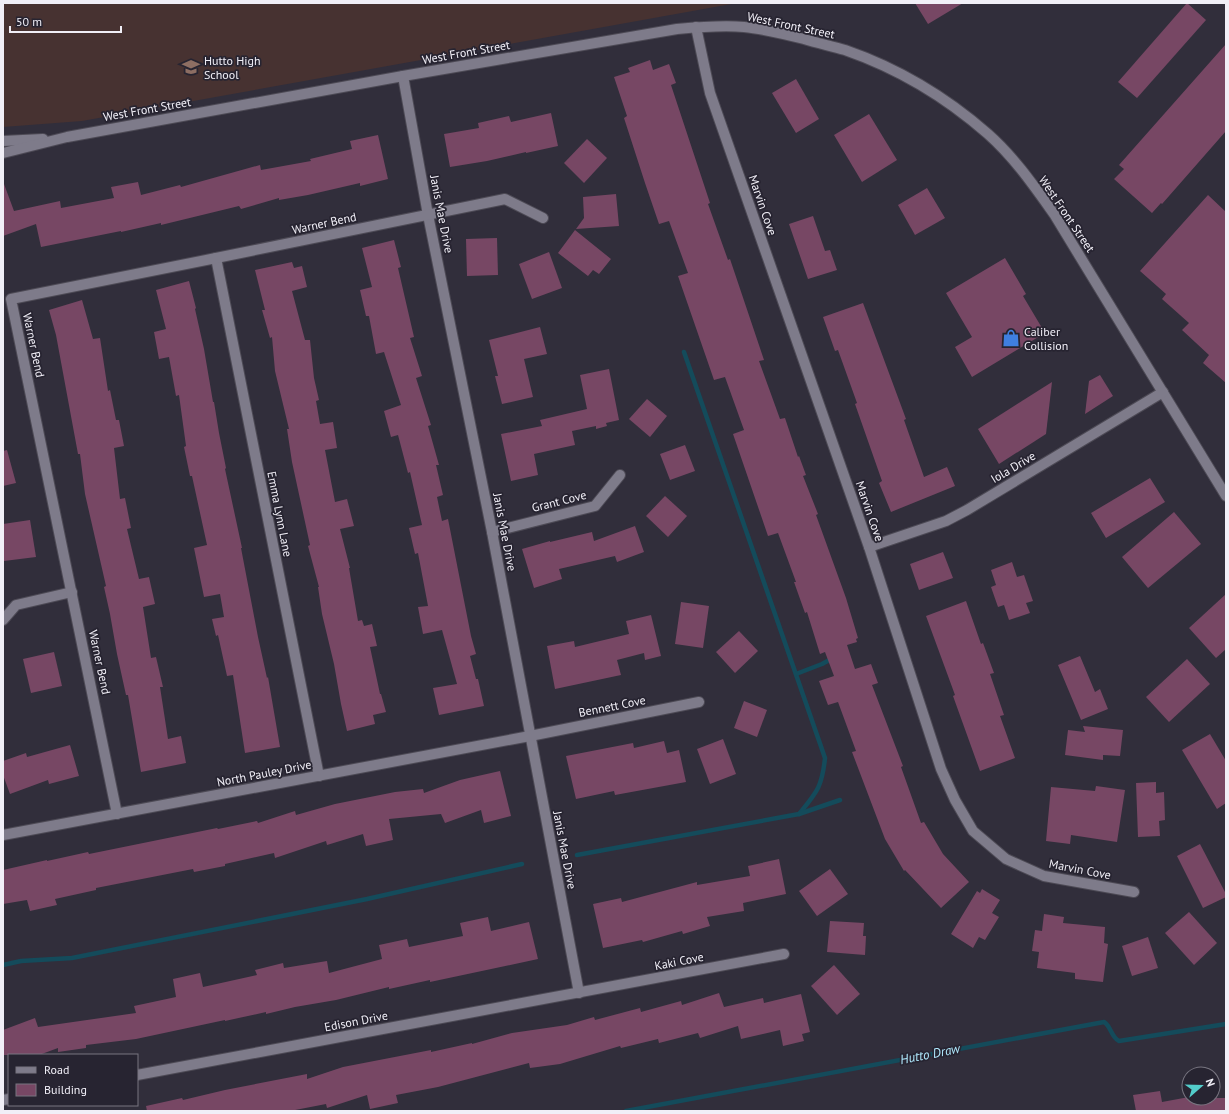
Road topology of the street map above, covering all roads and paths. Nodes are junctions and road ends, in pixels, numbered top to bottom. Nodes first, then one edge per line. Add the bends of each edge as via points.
1 (696, 28) junction
2 (403, 76) junction
3 (67, 137) junction
4 (3, 141) edge
5 (3, 153) edge
6 (428, 215) junction
7 (543, 218) dead end
8 (216, 258) junction
9 (1163, 392) junction
10 (620, 475) dead end
11 (1226, 496) edge
12 (492, 532) junction
13 (869, 547) junction
14 (72, 592) junction
15 (3, 620) edge
16 (699, 702) dead end
17 (530, 736) junction
18 (319, 776) junction
19 (117, 814) junction
20 (3, 835) edge
21 (1134, 892) dead end
22 (784, 954) dead end
23 (579, 993) junction
24 (138, 1075) edge

1 - 2 street, West Front Street via 637,35
1 - 9 street, West Front Street via 744,27 843,50 898,73 960,112 988,135 1032,183 1054,214
1 - 13 street, Marvin Cove via 710,93
2 - 3 street, West Front Street
2 - 6 street, Janis Mae Drive
3 - 4 street, West Front Street
3 - 5 street, West Front Street
6 - 7 street, Warner Bend via 505,200
6 - 8 street, Warner Bend
6 - 12 street, Janis Mae Drive
8 - 14 street, Warner Bend via 11,298
8 - 18 street, Emma Lynn Lane
9 - 11 street, West Front Street
9 - 13 street, Iola Drive via 967,510 946,521
10 - 12 street, Grant Cove via 595,506
12 - 17 street, Janis Mae Drive
13 - 21 street, Marvin Cove via 941,769 954,800 973,831 1006,859 1044,876
14 - 15 street via 16,605
14 - 19 street, Warner Bend
16 - 17 street, Bennett Cove
17 - 18 street, North Pauley Drive
17 - 23 street, Janis Mae Drive
18 - 19 street, North Pauley Drive
19 - 20 street, North Pauley Drive
22 - 23 street, Kaki Cove
23 - 24 street, Edison Drive

